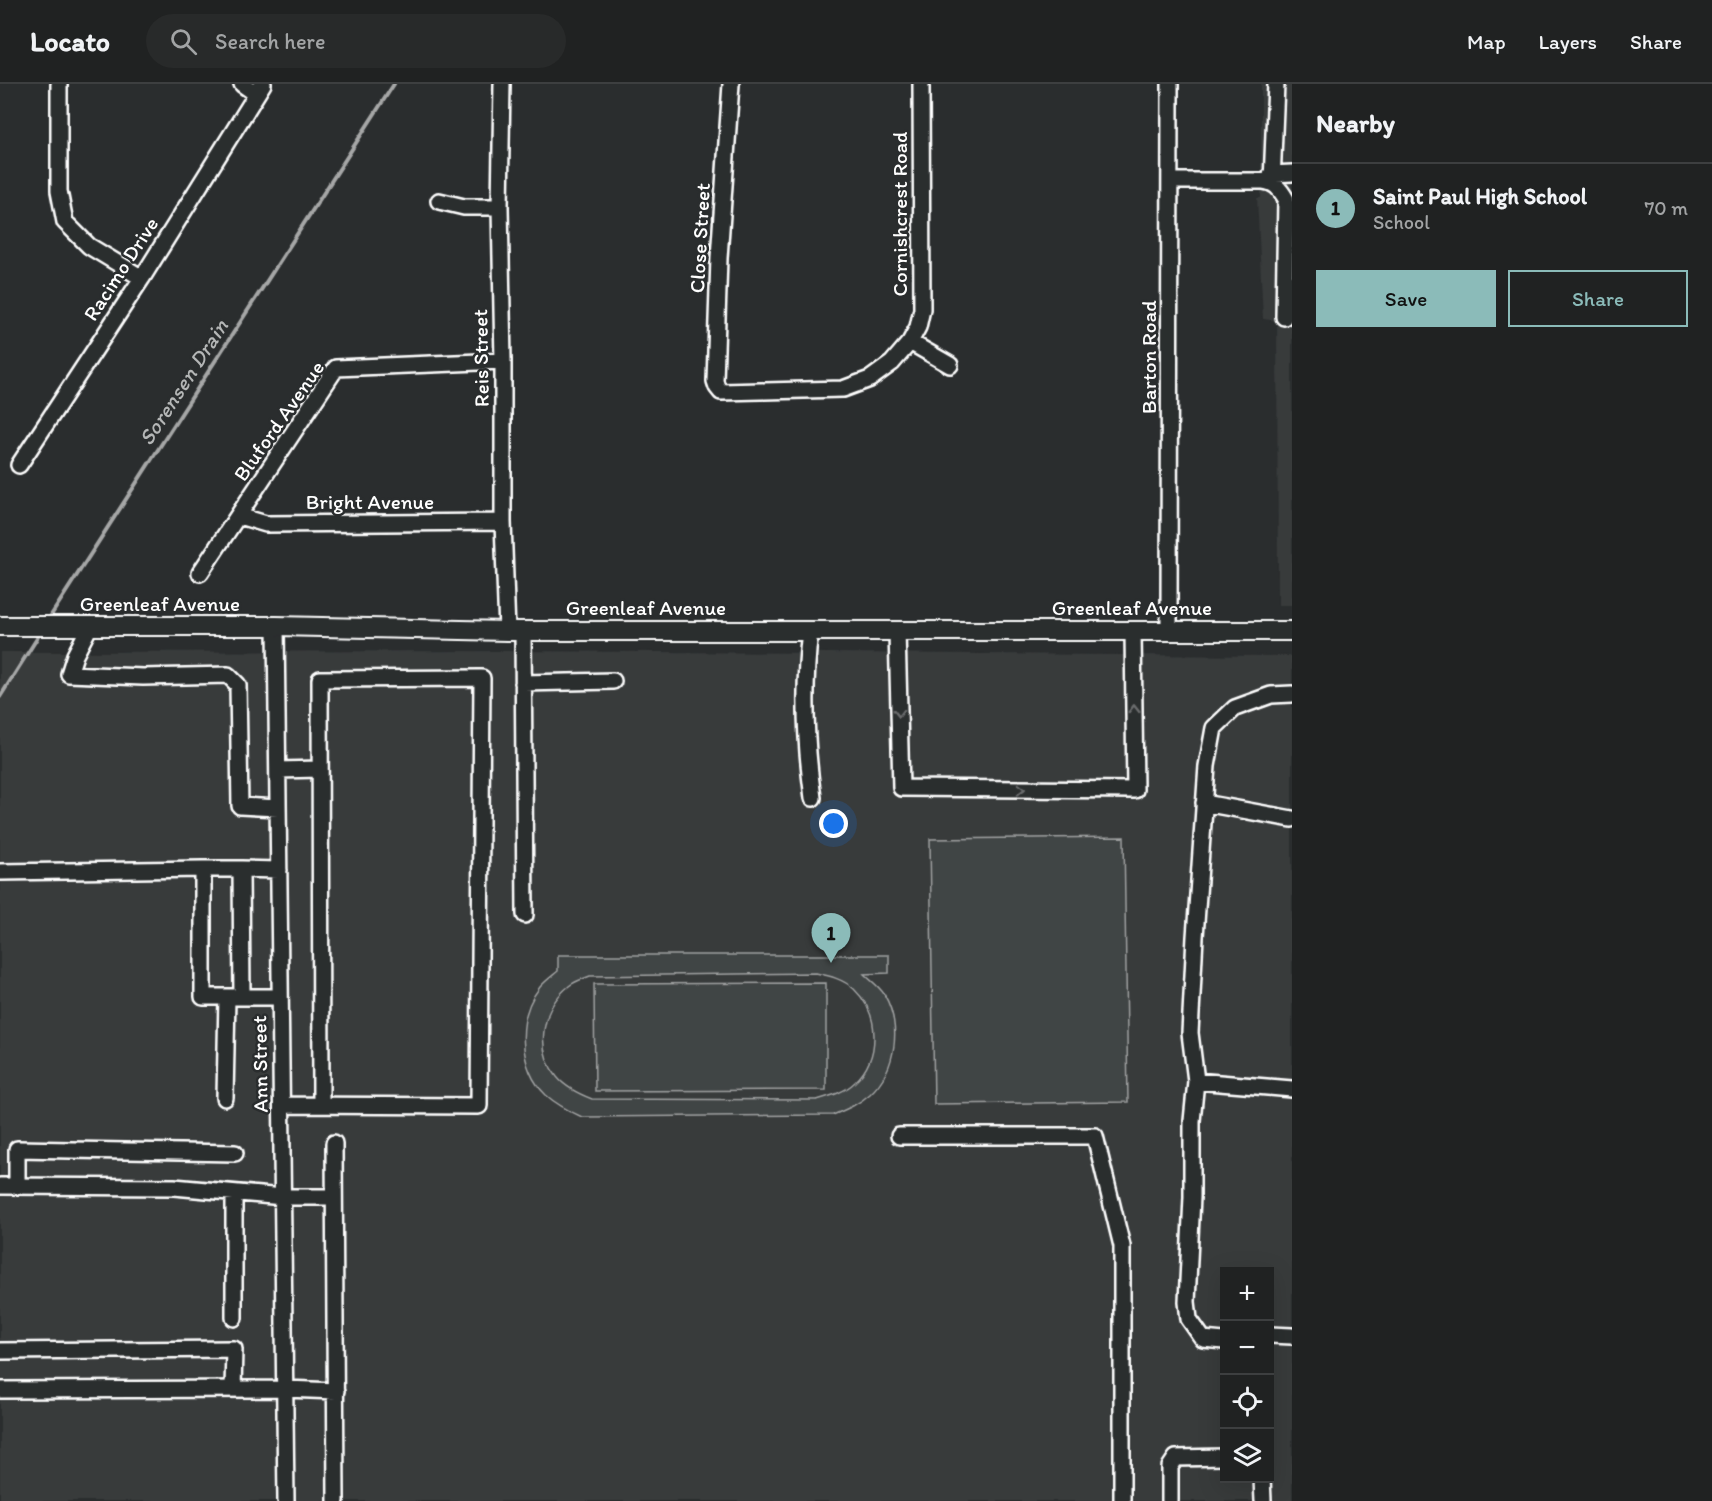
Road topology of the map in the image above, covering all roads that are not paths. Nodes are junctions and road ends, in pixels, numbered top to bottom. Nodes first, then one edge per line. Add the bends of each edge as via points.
1 (59, 84) edge
2 (242, 84) edge
3 (502, 84) edge
4 (731, 84) edge
5 (921, 84) edge
6 (1170, 84) edge
7 (1276, 84) edge
8 (260, 89) edge
9 (1292, 173) edge
10 (1272, 178) junction
11 (1170, 181) junction
12 (439, 201) dead end
13 (500, 207) junction
14 (1288, 251) edge
15 (142, 278) junction
16 (1284, 318) dead end
17 (910, 342) junction
18 (503, 361) junction
19 (950, 365) dead end
20 (721, 392) joint
21 (19, 465) dead end
22 (239, 516) junction
23 (503, 522) junction
24 (200, 573) dead end
25 (0, 626) edge
26 (85, 626) junction
27 (276, 626) junction
28 (515, 631) junction
29 (810, 631) junction
30 (897, 631) junction
31 (1133, 631) junction
32 (1169, 631) junction
33 (1292, 631) edge
34 (613, 681) dead end
35 (523, 683) junction
36 (1292, 694) edge
37 (320, 769) junction
38 (278, 770) junction
39 (813, 798) dead end
40 (1204, 803) junction
41 (278, 808) junction
42 (1292, 819) edge
43 (203, 869) junction
44 (241, 869) junction
45 (279, 870) junction
46 (0, 872) edge
47 (525, 915) dead end
48 (234, 997) junction
49 (280, 997) junction
50 (1196, 1081) junction
51 (1292, 1089) edge
52 (225, 1098) dead end
53 (282, 1105) junction
54 (321, 1105) junction
55 (899, 1136) dead end
56 (334, 1143) dead end
57 (235, 1153) dead end
58 (0, 1186) edge
59 (17, 1186) junction
60 (234, 1193) junction
61 (283, 1197) junction
62 (334, 1197) junction
63 (234, 1318) dead end
64 (1274, 1335) edge
65 (1292, 1336) edge
66 (1220, 1341) edge
67 (0, 1351) edge
68 (233, 1389) junction
69 (285, 1389) junction
70 (0, 1390) edge
71 (336, 1391) junction
72 (1220, 1457) edge
73 (1262, 1483) edge
74 (286, 1501) edge
75 (336, 1501) edge
76 (1122, 1501) edge
77 (1170, 1501) edge
78 (1263, 1501) edge

1 - 15 street via 59,191 65,222 88,246
2 - 8 street, Racimo Drive
3 - 13 street, Reis Street
4 - 20 street, Close Street via 715,381
5 - 17 street, Cornishcrest Road via 922,309
6 - 11 street, Barton Road
7 - 10 street
8 - 15 street, Racimo Drive
9 - 10 street
10 - 11 street
10 - 14 street via 1286,199
11 - 32 street, Barton Road
12 - 13 street via 464,207
13 - 18 street, Reis Street
14 - 16 street
15 - 21 street, Racimo Drive
17 - 19 street
17 - 20 street, Cornishcrest Road via 892,363 870,379 843,389
18 - 22 street, Bluford Avenue via 336,368
18 - 23 street, Reis Street
22 - 23 street, Bright Avenue via 266,524
22 - 24 street, Bluford Avenue
23 - 28 street, Reis Street
25 - 26 main road, Greenleaf Avenue
26 - 27 main road, Greenleaf Avenue
26 - 41 street via 69,674 228,675 235,680 240,806
27 - 28 main road, Greenleaf Avenue
27 - 38 street, Ann Street
28 - 29 main road, Greenleaf Avenue
28 - 35 street, Reis Street
29 - 30 main road, Greenleaf Avenue
29 - 39 street via 806,746
30 - 31 main road, Greenleaf Avenue
30 -> 31 street via 901,788 1136,790
31 - 32 main road, Greenleaf Avenue
32 - 33 main road, Greenleaf Avenue
34 - 35 street
35 - 47 street, Reis Street
36 - 40 street via 1271,695 1234,708 1214,728
37 - 38 street
37 - 54 street
37 - 54 street via 320,679 482,678 478,1106
38 - 41 street, Ann Street
40 - 42 street
40 - 50 street via 1190,1033
41 - 45 street, Ann Street
43 - 44 street
43 - 46 street
43 - 48 street via 203,997
44 - 45 street
44 - 48 street
45 - 49 street, Ann Street
48 - 49 street
48 - 52 street
49 - 53 street, Ann Street
50 - 51 street
50 - 66 street via 1187,1302 1189,1319 1203,1339
53 - 54 street
53 - 61 street, Ann Street
55 - 76 street via 1095,1136 1122,1246
56 - 62 street
57 - 59 street via 17,1149
58 - 59 street
59 - 60 street via 174,1188
60 - 61 street
60 - 63 street
61 - 62 street
61 - 69 street, Ann Street
62 - 71 street
64 - 65 street
67 - 68 street via 234,1349
68 - 69 street
68 - 70 street
69 - 71 street
69 - 74 street, Ann Street
71 - 75 street
72 - 77 street via 1176,1458 1170,1467
73 - 78 street

